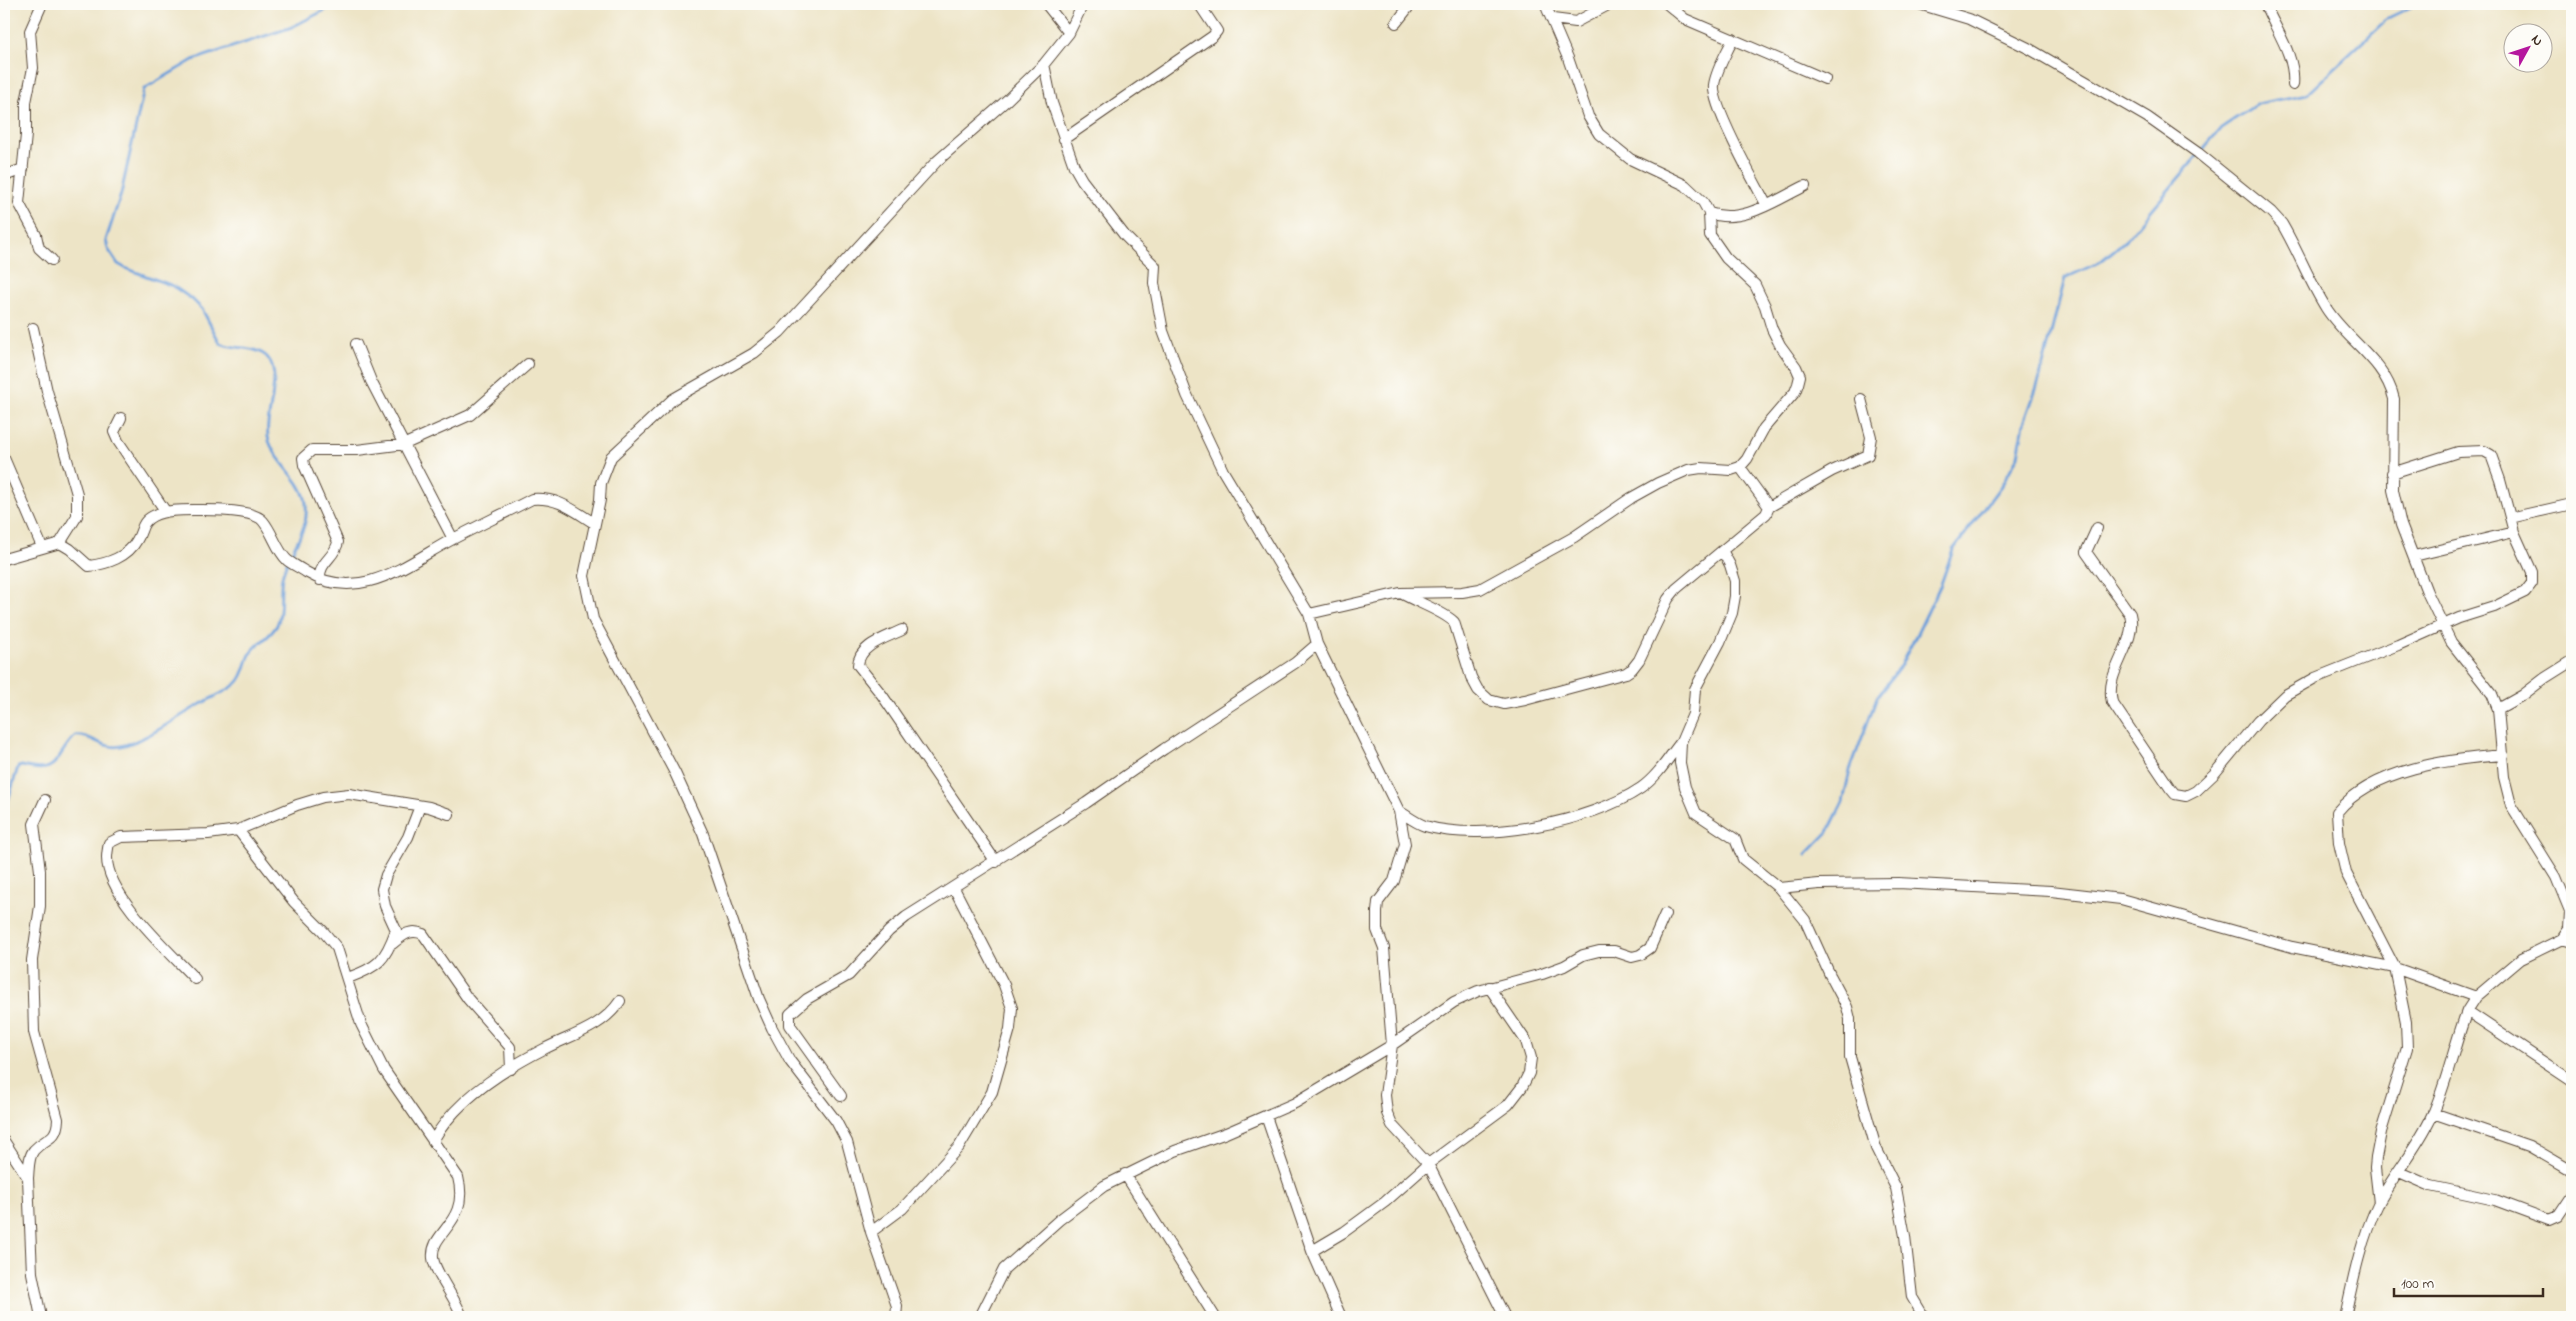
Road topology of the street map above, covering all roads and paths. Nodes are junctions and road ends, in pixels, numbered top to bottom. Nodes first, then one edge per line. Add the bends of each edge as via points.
1 (42, 4) edge
2 (1046, 4) edge
3 (1083, 4) edge
4 (1199, 4) edge
5 (1411, 4) edge
6 (1545, 4) edge
7 (1610, 4) edge
8 (1668, 4) edge
9 (1920, 4) edge
10 (2265, 4) edge
11 (1552, 20) junction
12 (1396, 23) dead end
13 (1069, 33) junction
14 (1733, 39) junction
15 (1044, 64) junction
16 (1825, 79) dead end
17 (2292, 85) dead end
18 (1064, 139) junction
19 (23, 169) junction
20 (4, 176) edge
21 (1805, 186) dead end
22 (1766, 204) junction
23 (1709, 214) junction
24 (52, 260) dead end
25 (33, 328) dead end
26 (356, 344) dead end
27 (528, 364) dead end
28 (1861, 399) dead end
29 (120, 418) dead end
30 (405, 444) junction
31 (4, 458) edge
32 (1740, 467) junction
33 (2392, 473) junction
34 (2572, 504) edge
35 (1769, 507) junction
36 (166, 512) junction
37 (2510, 518) junction
38 (594, 523) junction
39 (2097, 528) dead end
40 (2514, 532) junction
41 (453, 539) junction
42 (60, 543) junction
43 (42, 546) junction
44 (1723, 552) junction
45 (2414, 556) junction
46 (4, 559) edge
47 (320, 580) junction
48 (1400, 593) junction
49 (1309, 614) junction
50 (2443, 625) junction
51 (902, 630) dead end
52 (1317, 644) junction
53 (2572, 661) edge
54 (2498, 709) junction
55 (1681, 742) junction
56 (2503, 755) junction
57 (45, 800) dead end
58 (420, 806) junction
59 (1399, 811) junction
60 (449, 814) dead end
61 (238, 830) junction
62 (996, 862) junction
63 (954, 888) junction
64 (1779, 888) junction
65 (1666, 914) dead end
66 (2567, 940) edge
67 (391, 944) junction
68 (2396, 968) junction
69 (348, 978) junction
70 (195, 979) dead end
71 (1489, 987) junction
72 (2476, 997) junction
73 (620, 1001) dead end
74 (2467, 1011) junction
75 (1392, 1045) junction
76 (511, 1069) junction
77 (2572, 1081) edge
78 (841, 1096) dead end
79 (2433, 1113) junction
80 (1266, 1116) junction
81 (4, 1141) edge
82 (433, 1141) junction
83 (1428, 1164) junction
84 (2572, 1171) edge
85 (2398, 1172) junction
86 (1125, 1174) junction
87 (28, 1178) junction
88 (2572, 1194) edge
89 (2379, 1203) junction
90 (871, 1232) junction
91 (1312, 1252) junction
92 (41, 1317) edge
93 (462, 1317) edge
94 (896, 1317) edge
95 (980, 1317) edge
96 (1215, 1317) edge
97 (1340, 1317) edge
98 (1504, 1317) edge
99 (1924, 1317) edge
100 (2345, 1317) edge

1 - 19 street via 30,31 33,68 26,102
2 - 13 street
3 - 13 street
4 - 18 street via 1217,31 1213,36
5 - 12 street
6 - 11 street
7 - 11 street via 1576,22
8 - 14 street via 1684,19
9 - 33 street via 1969,19 2028,48 2147,117 2271,212 2290,237 2326,309 2340,328 2382,370 2391,386
10 - 17 street via 2287,51 2294,75
11 - 23 street via 1588,116 1599,134 1630,159 1686,185 1703,202
13 - 15 street
14 - 16 street
14 - 22 street via 1716,78 1714,95 1737,150
15 - 18 street
15 - 38 street via 936,162 780,332 754,353 672,399 611,456 601,483
18 - 49 street via 1074,166 1092,196 1155,266 1154,283 1163,331 1187,395 1228,479
19 - 20 street
19 - 24 street via 19,203 36,235 39,248
21 - 22 street
22 - 23 street via 1732,218
23 - 32 street via 1710,235 1726,258 1755,285 1772,329 1800,376 1796,392 1764,428 1748,459
25 - 42 street via 47,391 77,494 77,516
26 - 30 street via 371,381
27 - 30 street via 470,415
28 - 35 street via 1871,437 1868,455 1832,471
29 - 36 street via 114,432 118,441
30 - 41 street
30 - 47 street via 357,450 312,450 303,458 338,542 337,548 321,566
31 - 43 street
32 - 35 street
32 - 48 street via 1688,470 1658,483 1574,537 1480,589
33 - 37 street via 2458,452 2484,451 2491,456
33 - 45 street via 2396,507
34 - 37 street
35 - 44 street via 1766,514
36 - 42 street via 143,524 137,540 124,555 101,565 89,566
36 - 47 street via 242,512 262,520 288,561
37 - 40 street
38 - 41 street via 560,502 532,499
38 - 90 street via 584,576 594,620 675,773 703,834 759,999 772,1028 790,1061 836,1121 846,1142
39 - 50 street via 2086,552 2131,620 2127,641 2111,683 2112,702 2153,766 2180,796 2196,791 2210,778 2258,721 2285,695 2316,678
40 - 45 street
40 - 50 street via 2532,572 2532,583 2525,592 2494,607
41 - 47 street via 393,573 374,580 334,585
42 - 43 street
43 - 46 street
44 - 48 street via 1668,599 1632,669 1504,704 1489,700 1478,690 1471,678 1454,622
44 - 55 street via 1735,581 1732,613 1695,690 1693,714
45 - 50 street
48 - 49 street
49 - 52 street
50 - 54 street via 2451,642 2486,684
51 - 62 street via 869,646 858,658 858,665
52 - 59 street
52 - 62 street via 1295,663
53 - 54 street
54 - 56 street
55 - 59 street via 1642,787 1593,812 1556,822 1505,831 1456,832 1420,824
55 - 64 street via 1680,763 1685,787 1696,812 1735,839 1743,859
56 - 66 street via 2511,806 2552,870 2570,911
56 - 68 street via 2424,766 2383,779 2358,791 2337,812 2339,844 2346,873
57 - 87 street via 34,824 40,871 40,906 32,960 34,1032 58,1119 58,1130 33,1151
58 - 60 street
58 - 61 street via 349,794 323,797
58 - 67 street via 382,889 385,906 396,930
59 - 75 street via 1405,844 1394,880 1378,902 1377,912 1377,930 1384,948
61 - 69 street via 294,902 337,948
61 - 70 street via 120,837 109,843 107,859 111,876 126,904
62 - 63 street
63 - 78 street via 889,931 849,975 808,999 790,1014 790,1025
63 - 90 street via 1004,985 1012,1008 1010,1029 992,1092 958,1147 902,1209
64 - 68 street via 1898,883 2088,894 2138,903 2318,954
64 - 99 street via 1805,920 1847,1006 1850,1057 1876,1148 1896,1188 1912,1297
65 - 71 street via 1650,948 1640,955 1632,957 1614,951 1599,951 1542,974
66 - 72 street via 2521,959
67 - 69 street via 382,961 372,969
67 - 76 street via 408,932 423,934 468,999 510,1046
68 - 72 street
68 - 89 street via 2406,1022 2407,1048 2376,1158
69 - 82 street via 347,987 361,1024 384,1070
71 - 75 street via 1454,1002
71 - 83 street via 1526,1041 1531,1058 1529,1073 1508,1105
72 - 74 street
73 - 76 street via 604,1020
74 - 77 street
74 - 79 street
75 - 80 street via 1295,1103
75 - 83 street via 1385,1095 1387,1113 1392,1125
76 - 82 street via 451,1115
79 - 84 street via 2529,1146
79 - 85 street via 2421,1139
80 - 86 street
80 - 91 street
81 - 87 street
82 - 93 street via 458,1178 461,1191 458,1212 434,1248 433,1259
83 - 91 street via 1384,1202
83 - 98 street
85 - 88 street via 2431,1186 2494,1200 2549,1220 2558,1216
85 - 89 street
86 - 95 street via 1059,1220 1004,1269
86 - 96 street
87 - 92 street via 32,1273
89 - 100 street via 2360,1256
90 - 94 street via 892,1291
91 - 97 street

